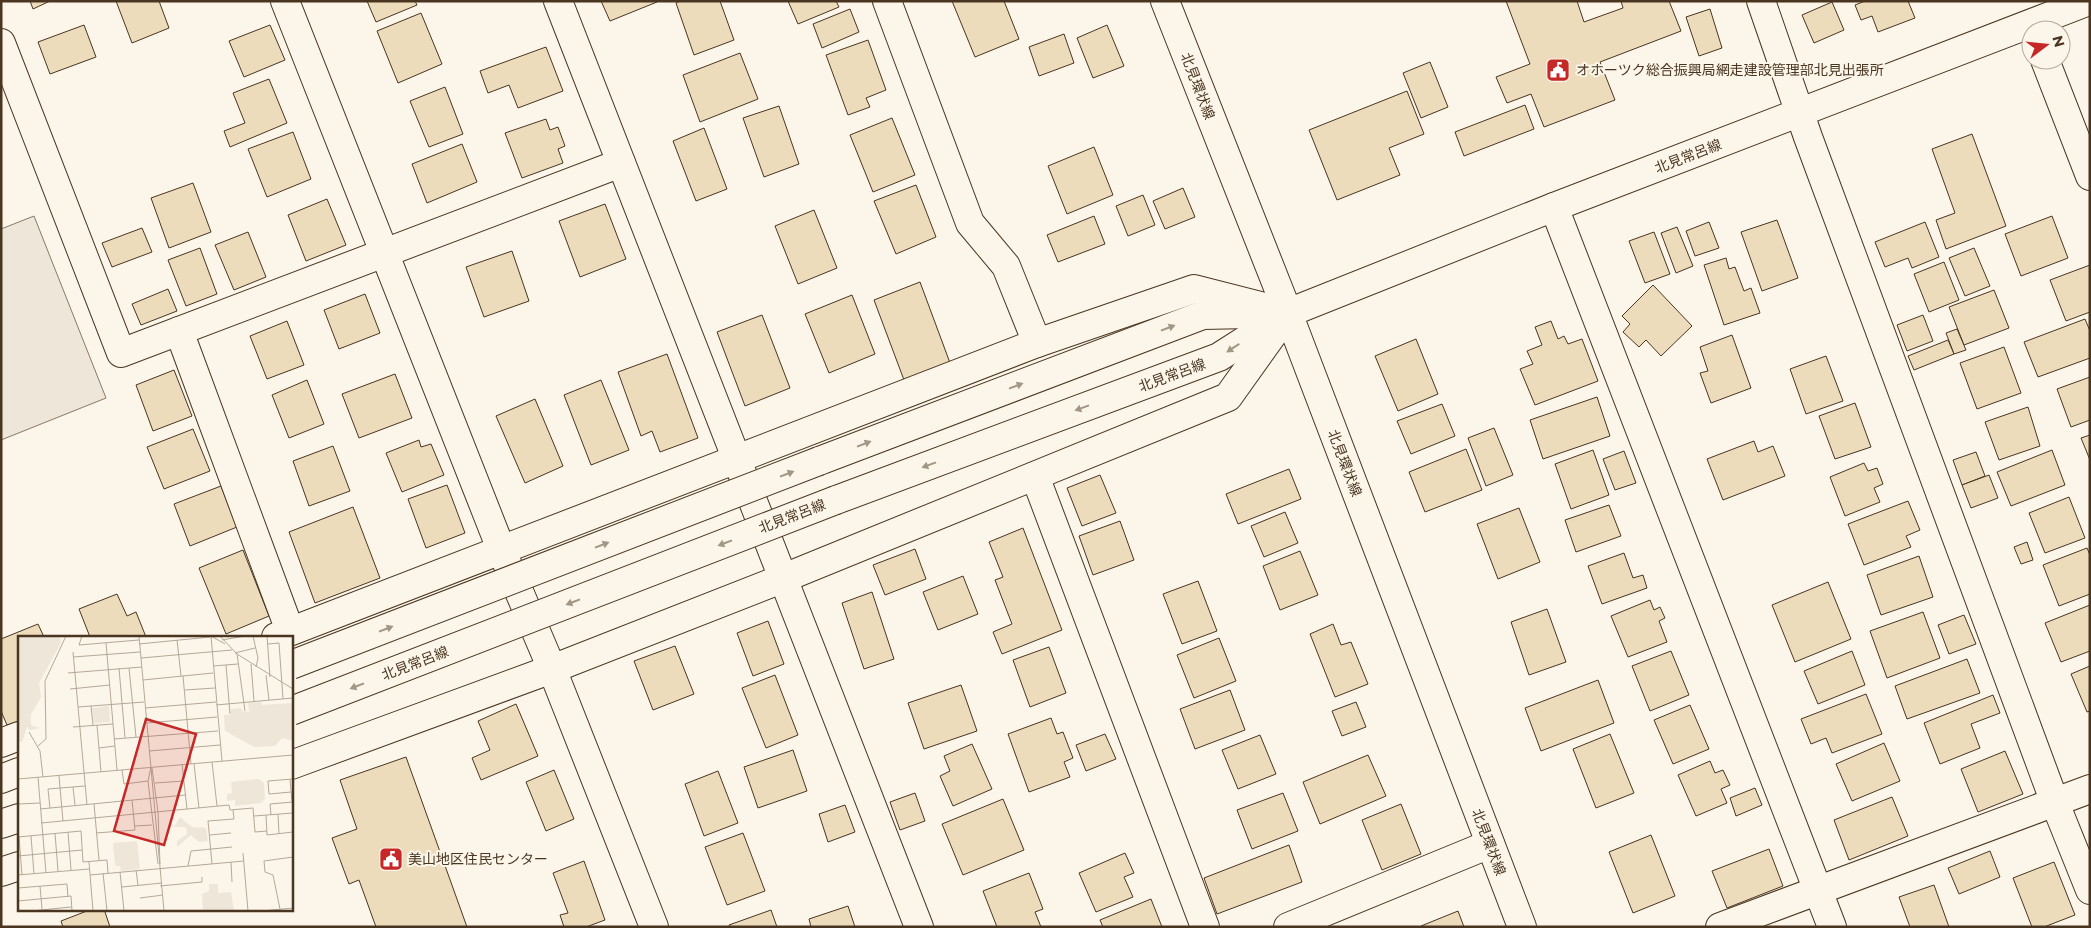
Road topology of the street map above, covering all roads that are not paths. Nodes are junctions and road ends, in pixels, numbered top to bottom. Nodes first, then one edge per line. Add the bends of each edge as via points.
1 (285, 1) edge
2 (558, 1) edge
3 (887, 1) edge
4 (1166, 1) edge
5 (1761, 1) edge
6 (2089, 1) edge
7 (2047, 20) edge
8 (2021, 31) edge
9 (1, 43) edge
10 (2049, 70) edge
11 (1800, 113) junction
12 (621, 163) junction
13 (2090, 176) edge
14 (1554, 207) junction
15 (384, 254) junction
16 (1288, 313) junction
17 (179, 331) junction
18 (1037, 342) junction
19 (735, 458) junction
20 (1035, 476) junction
21 (501, 549) junction
22 (784, 578) junction
23 (283, 634) edge
24 (292, 665) edge
25 (552, 669) junction
26 (292, 711) edge
27 (18, 736) edge
28 (1, 743) edge
29 (292, 765) edge
30 (18, 772) edge
31 (1, 779) edge
32 (2090, 789) edge
33 (2055, 803) junction
34 (18, 818) edge
35 (1, 824) edge
36 (1490, 844) junction
37 (18, 866) edge
38 (1, 872) edge
39 (1818, 890) junction
40 (2090, 890) edge
41 (654, 927) edge
42 (919, 927) edge
43 (1205, 927) edge
44 (1288, 927) edge
45 (1522, 927) edge
46 (1720, 927) edge
47 (1832, 927) edge

1 - 15 street
2 - 12 street
3 - 18 street via 970,224 1006,266
4 - 16 street, 北見環状線
5 - 11 street
6 - 7 street, 北見常呂線
8 - 11 street, 北見常呂線
9 - 17 street via 121,353
10 - 13 street
11 - 14 street, 北見常呂線
11 - 33 street
12 - 15 street
12 - 19 street
14 - 16 street, 北見常呂線
14 - 39 street
15 - 17 street
15 - 21 street
16 - 18 street via 1194,289
16 - 20 street via 1228,397
24 -> 16 street, 北見常呂線, bridge via 1203,314
16 -> 26 street, 北見常呂線, bridge via 1219,357 836,500
16 - 36 street, 北見環状線
17 - 23 street
18 - 19 street
19 - 21 street
19 - 22 street
20 - 22 street
20 - 43 street
21 - 23 street
21 - 25 street
22 - 25 street
22 - 42 street
25 - 29 street
25 - 41 street
27 - 28 street
30 - 31 street
32 - 33 street
33 - 39 street
33 - 40 street
34 - 35 street
36 - 44 street
36 - 45 street, 北見環状線
37 - 38 street
39 - 46 street
39 - 47 street

